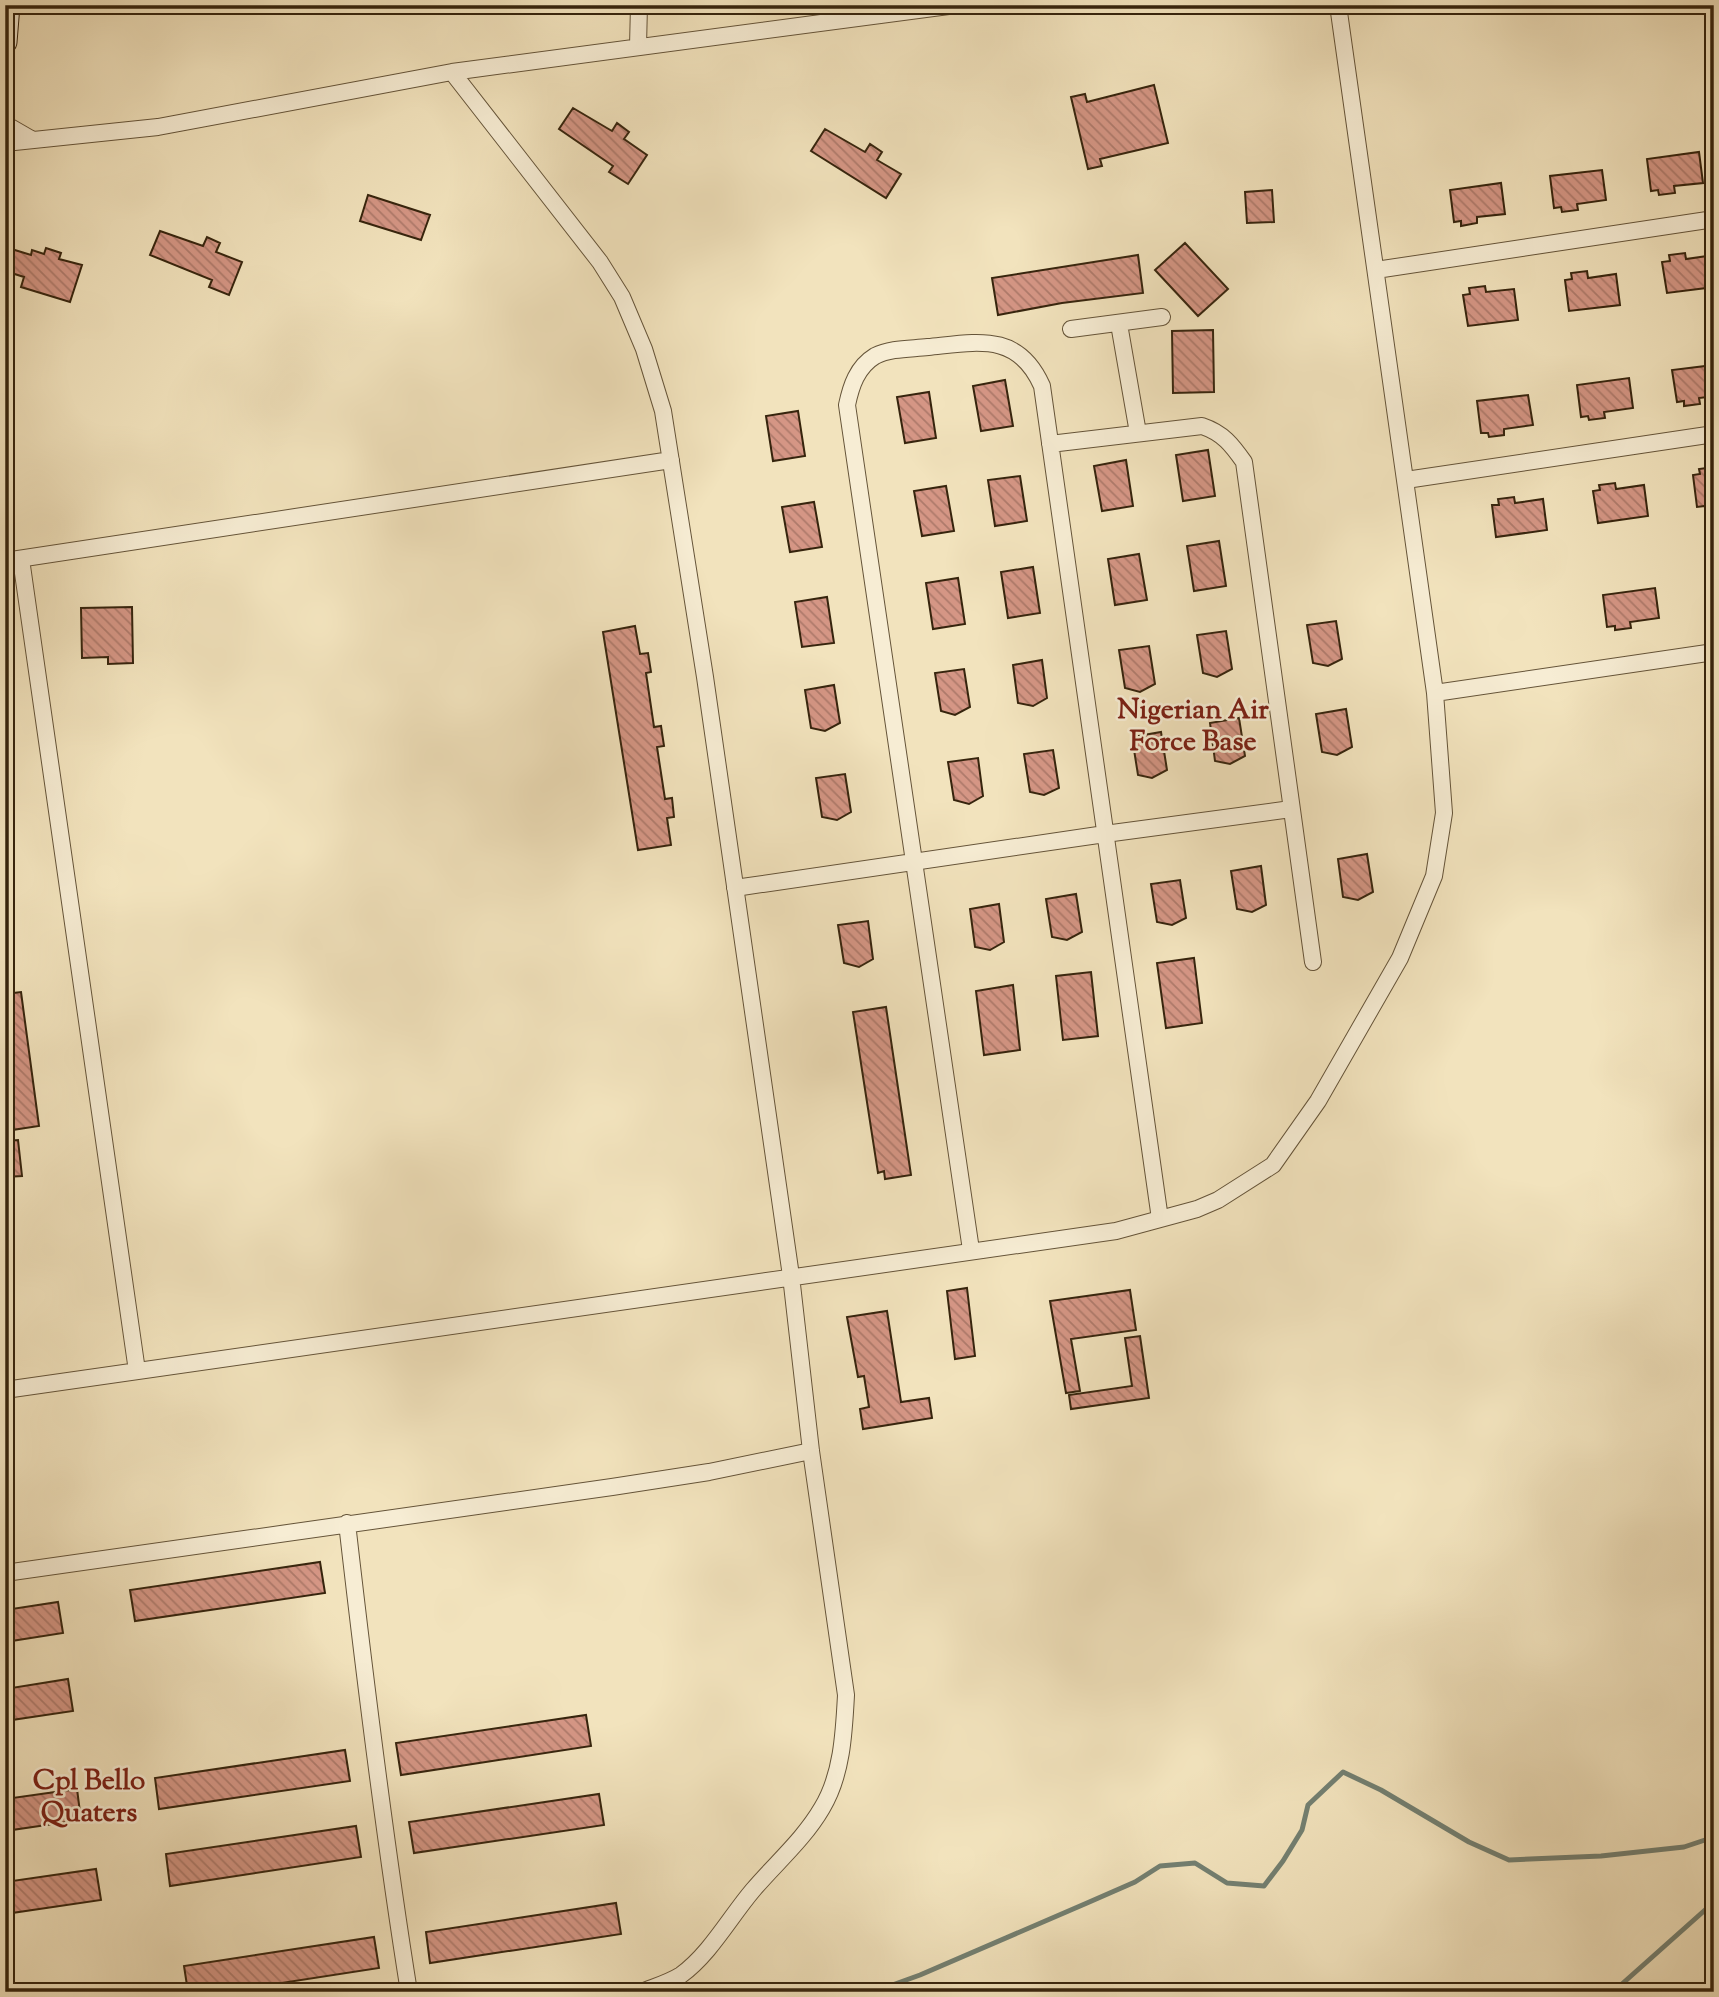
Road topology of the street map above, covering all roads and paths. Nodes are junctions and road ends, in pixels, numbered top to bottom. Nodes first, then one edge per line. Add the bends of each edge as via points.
1 (8, 5) edge
2 (639, 5) edge
3 (956, 5) edge
4 (1338, 5) edge
5 (5, 42) edge
6 (638, 46) junction
7 (452, 72) junction
8 (5, 124) edge
9 (31, 139) junction
10 (5, 143) edge
11 (1714, 219) edge
12 (1376, 270) junction
13 (1163, 317) dead end
14 (1119, 324) junction
15 (1071, 329) dead end
16 (1138, 433) junction
17 (1714, 434) edge
18 (1050, 444) junction
19 (671, 460) junction
20 (1406, 480) junction
21 (13, 560) edge
22 (1714, 652) edge
23 (1435, 693) junction
24 (1291, 809) junction
25 (1105, 834) junction
26 (914, 862) junction
27 (735, 888) junction
28 (1313, 962) dead end
29 (1160, 1219) junction
30 (971, 1251) junction
31 (792, 1276) junction
32 (137, 1371) junction
33 (5, 1390) edge
34 (811, 1451) junction
35 (347, 1523) junction
36 (5, 1573) edge
37 (409, 1992) edge
38 (642, 1992) edge

1 - 5 main road
2 - 6 street
3 - 6 street
4 - 12 street
6 - 7 street
7 - 9 street via 158,127
7 - 19 street via 600,262 622,297 663,411
8 - 9 street
9 - 10 street
11 - 12 street
12 - 20 street
13 - 14 street
14 - 15 street
14 - 16 street
16 - 18 street
16 - 24 street via 1202,426 1227,439 1244,462
17 - 20 street
18 - 25 street
18 - 26 street via 1042,386 1023,356 1005,346 986,342 892,351 875,357 851,384 846,405
19 - 21 street
19 - 27 street
20 - 23 street
21 - 32 street
22 - 23 street
23 - 29 street via 1444,813 1434,876 1400,958 1318,1101 1273,1164 1218,1200
24 - 25 street
24 - 28 street
25 - 26 street
25 - 29 street
26 - 27 street
26 - 30 street
27 - 31 street
29 - 30 street via 1116,1231
30 - 31 street
31 - 32 street
31 - 34 street
32 - 33 street
34 - 35 street via 709,1472
34 - 38 street via 846,1695 838,1769 822,1808 705,1952 680,1975
35 - 36 street
35 - 37 street via 377,1780

